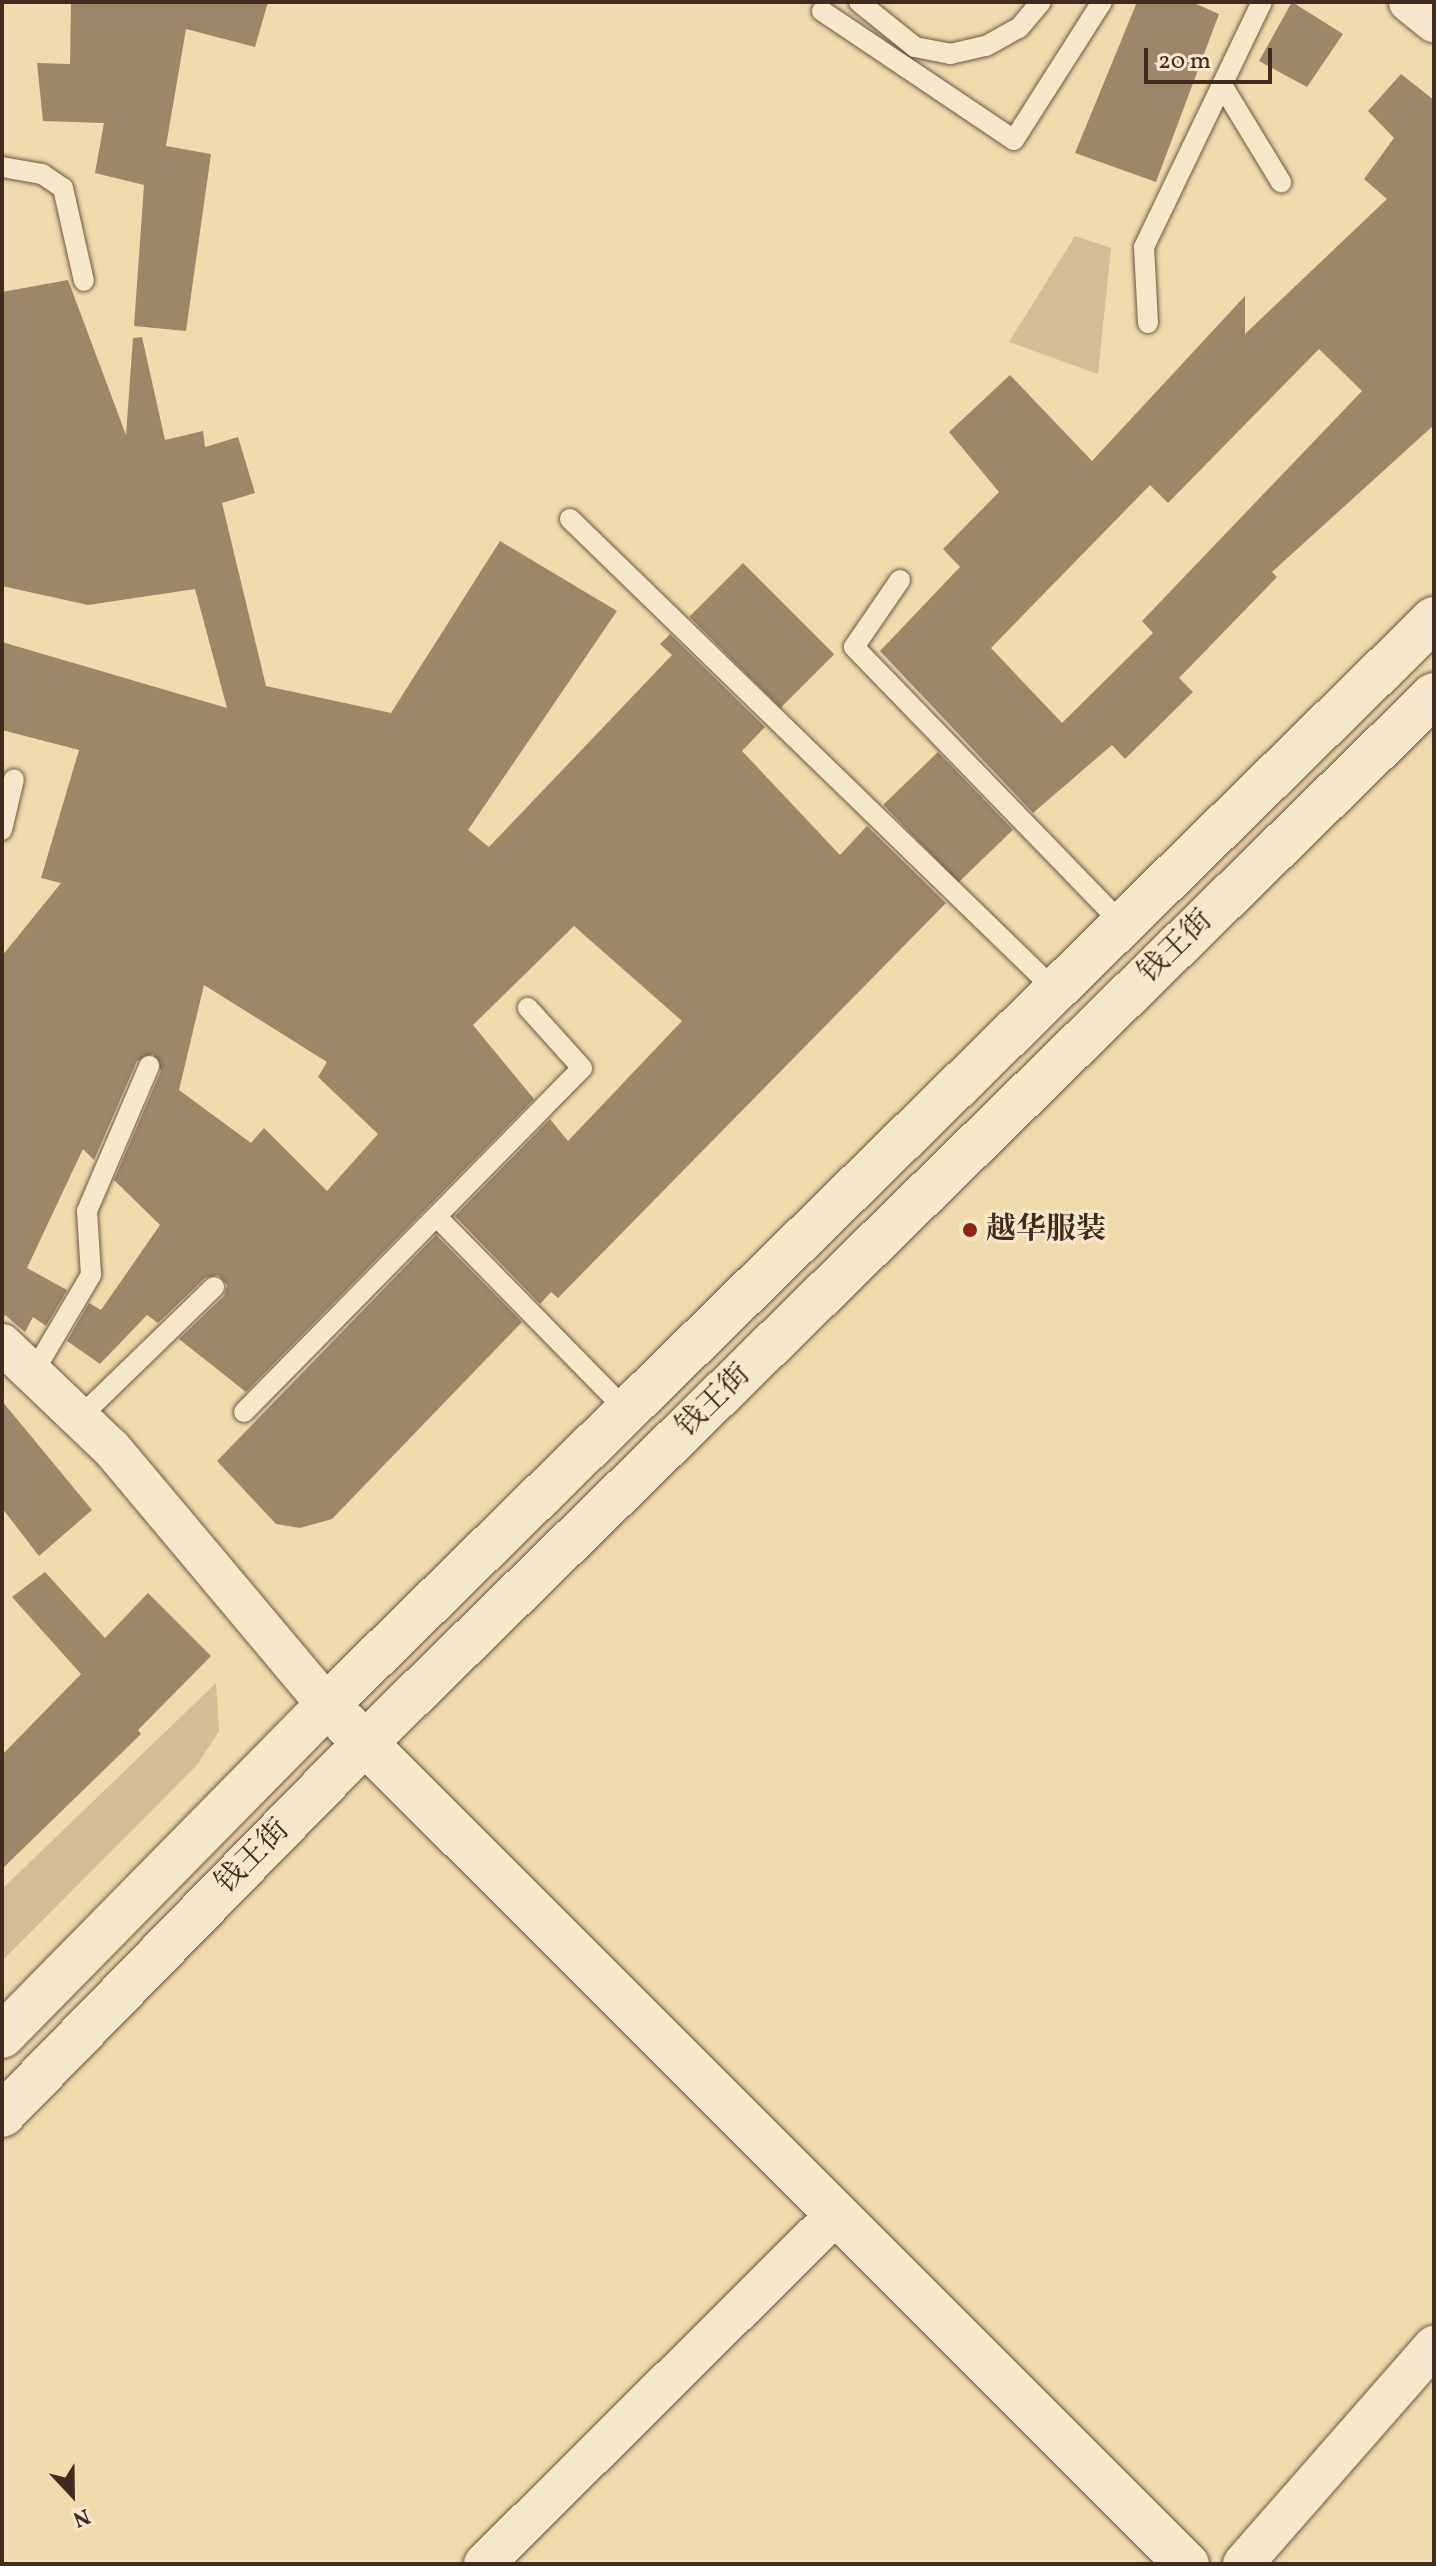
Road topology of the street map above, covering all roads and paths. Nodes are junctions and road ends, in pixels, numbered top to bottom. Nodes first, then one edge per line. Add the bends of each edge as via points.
1 (859, 2) edge
2 (1041, 2) edge
3 (1102, 2) edge
4 (1262, 2) edge
5 (1409, 2) edge
6 (822, 11) dead end
7 (1434, 22) edge
8 (1222, 85) junction
9 (2, 167) edge
10 (1281, 182) dead end
11 (84, 281) dead end
12 (1148, 323) dead end
13 (570, 519) dead end
14 (900, 580) dead end
15 (1434, 619) edge
16 (1434, 695) edge
17 (14, 779) dead end
18 (2, 830) edge
19 (1122, 924) junction
20 (1055, 990) junction
21 (528, 1008) dead end
22 (149, 1066) dead end
23 (437, 1217) junction
24 (214, 1287) dead end
25 (2, 1344) edge
26 (33, 1373) junction
27 (627, 1411) junction
28 (244, 1412) dead end
29 (79, 1418) junction
30 (327, 1705) junction
31 (365, 1743) junction
32 (2, 2036) edge
33 (2, 2115) edge
34 (837, 2214) junction
35 (1434, 2346) edge
36 (484, 2564) edge
37 (1187, 2564) edge
38 (1243, 2564) edge

1 - 2 lane via 915,47 950,54 986,46 1019,28
3 - 6 lane via 1014,140
4 - 8 lane
5 - 7 street
8 - 10 lane
8 - 12 lane via 1144,247
9 - 11 lane via 42,174 63,188
13 - 20 lane
14 - 19 lane via 854,647
15 - 19 main road, 钱王街
16 - 31 main road, 钱王街
17 - 18 lane
19 - 20 main road, 钱王街
20 - 27 main road, 钱王街
21 - 23 lane via 582,1068
22 - 26 lane via 87,1211 91,1275
23 - 27 lane
23 - 28 lane
24 - 29 lane
25 - 26 street
26 - 29 street
27 - 30 main road, 钱王街
29 - 30 street
30 - 31 main road
30 - 32 main road, 钱王街
31 - 33 main road, 钱王街
31 - 34 main road
34 - 36 street
34 - 37 main road
35 - 38 street

